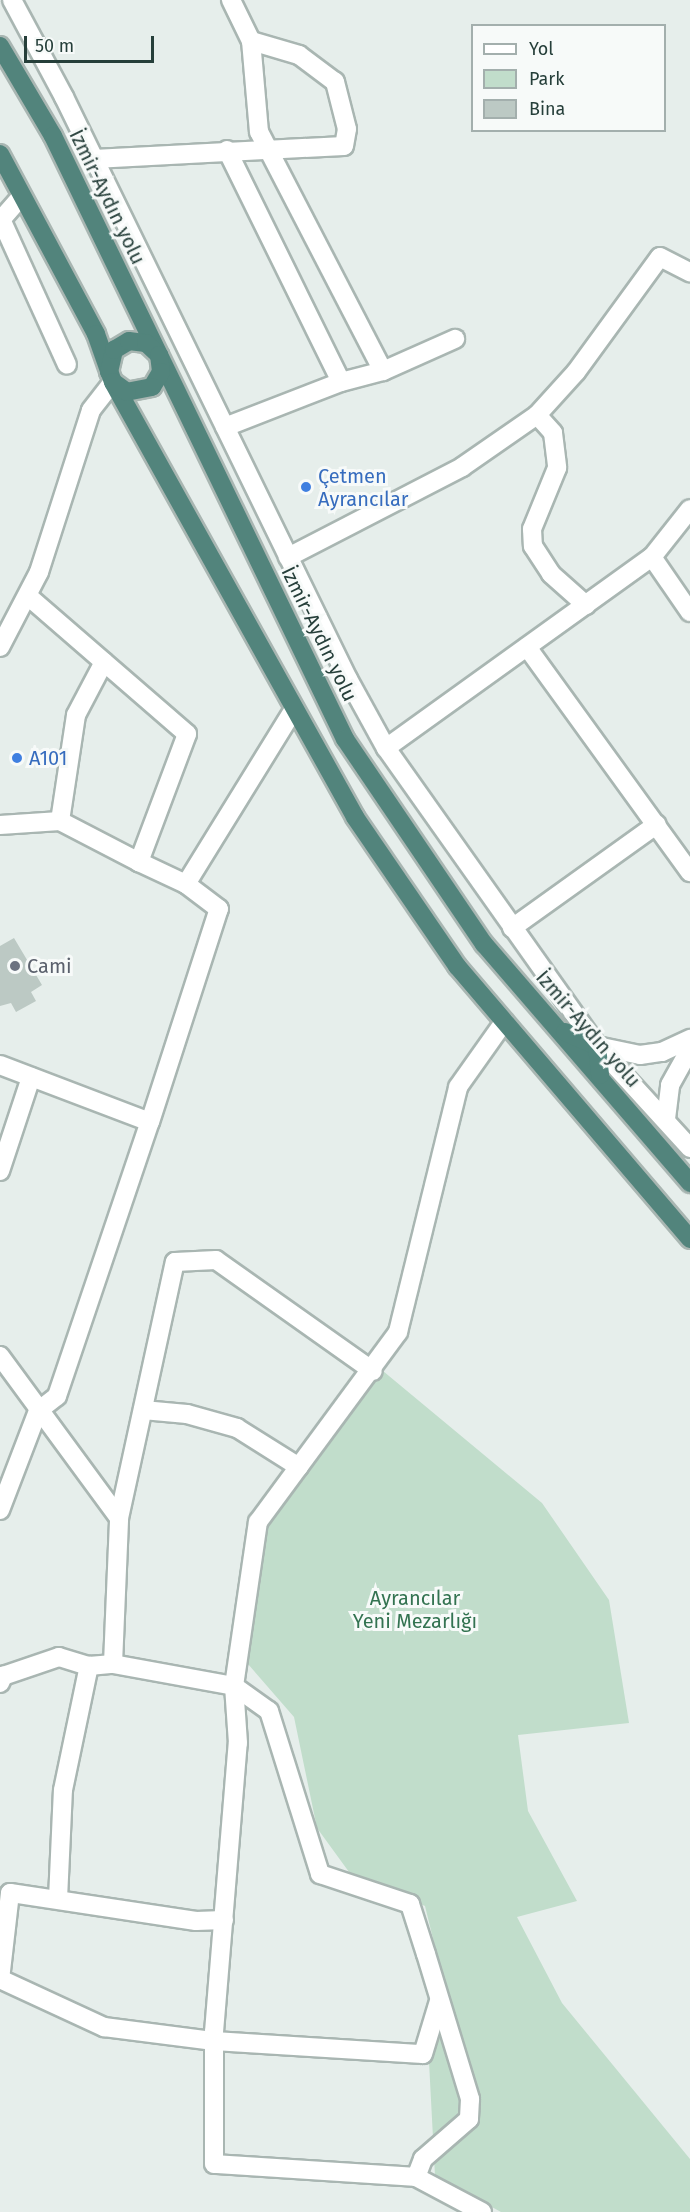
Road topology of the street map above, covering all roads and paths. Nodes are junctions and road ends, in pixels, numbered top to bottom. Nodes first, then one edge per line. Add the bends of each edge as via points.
1 (12, 0) edge
2 (231, 0) edge
3 (251, 41) junction
4 (0, 46) edge
5 (269, 148) junction
6 (227, 150) junction
7 (0, 154) edge
8 (94, 159) junction
9 (21, 197) junction
10 (0, 219) edge
11 (690, 272) edge
12 (455, 339) dead end
13 (159, 355) junction
14 (67, 365) dead end
15 (383, 371) junction
16 (111, 377) junction
17 (341, 382) junction
18 (537, 415) junction
19 (225, 427) junction
20 (690, 509) edge
21 (288, 557) junction
22 (652, 558) junction
23 (29, 597) junction
24 (586, 605) junction
25 (690, 612) edge
26 (0, 647) edge
27 (527, 647) junction
28 (104, 662) junction
29 (294, 709) junction
30 (386, 748) junction
31 (60, 821) junction
32 (657, 824) junction
33 (0, 825) edge
34 (139, 862) junction
35 (688, 866) edge
36 (186, 884) junction
37 (512, 928) junction
38 (504, 1022) junction
39 (560, 1030) junction
40 (690, 1039) edge
41 (597, 1046) junction
42 (690, 1049) edge
43 (0, 1065) edge
44 (600, 1075) junction
45 (31, 1077) junction
46 (666, 1119) junction
47 (150, 1122) junction
48 (690, 1148) edge
49 (0, 1171) edge
50 (690, 1183) edge
51 (690, 1239) edge
52 (0, 1356) edge
53 (373, 1371) junction
54 (143, 1410) junction
55 (38, 1411) junction
56 (299, 1467) junction
57 (0, 1510) edge
58 (119, 1518) junction
59 (113, 1664) junction
60 (89, 1666) junction
61 (0, 1683) edge
62 (234, 1686) junction
63 (58, 1899) junction
64 (224, 1920) junction
65 (439, 2001) junction
66 (214, 2041) junction
67 (416, 2177) junction
68 (482, 2212) edge

1 - 8 street
2 - 3 street
3 - 5 street via 259,132
3 - 5 street via 299,55 335,81 347,129 344,146
4 - 13 highway, İzmir-Aydın yolu via 53,136
5 - 6 street
5 - 15 street
6 - 8 street
6 - 17 street
7 - 9 highway
8 - 19 street
9 - 10 street
9 - 16 highway via 96,334
10 - 14 street
11 - 18 street via 660,257 576,372
12 - 15 street
13 - 16 highway via 146,343 129,341 114,350
13 - 16 highway via 160,372 152,387 127,392
13 - 39 highway, İzmir-Aydın yolu via 345,739 484,944
15 - 17 street
16 - 23 street via 91,410
16 - 29 highway
17 - 19 street
18 - 21 street via 462,467
18 - 24 street via 553,433 557,468 532,529 533,546 551,574
19 - 21 street
20 - 22 street
21 - 30 street
22 - 24 street
22 - 25 street
23 - 26 street
23 - 28 street
24 - 27 street
27 - 30 street
27 - 32 street
28 - 31 street via 76,715
28 - 34 street via 187,734
29 - 36 street
29 - 38 highway via 355,817 457,966
30 - 37 street
31 - 33 street
31 - 34 street
32 - 35 street
32 - 37 street
34 - 36 street
36 - 47 street via 219,909
37 - 41 street
38 - 51 highway
38 - 53 street via 458,1087 398,1332
39 - 41 highway
39 - 44 highway, İzmir-Aydın yolu
40 - 41 street via 662,1052 640,1055
41 - 44 highway
41 - 46 street
42 - 46 street via 670,1085
43 - 45 street
44 - 50 highway, İzmir-Aydın yolu
45 - 47 street
45 - 49 street
46 - 48 street
47 - 55 street via 57,1396
52 - 55 street
53 - 54 street via 216,1260 175,1262
53 - 56 street
54 - 56 street via 187,1414 237,1428
54 - 58 street
55 - 57 street
55 - 58 street
56 - 62 street via 258,1522
58 - 59 street
59 - 60 street
59 - 62 street
60 - 61 street via 59,1657 3,1676
60 - 63 street via 63,1790
62 - 64 street via 238,1743
62 - 65 street via 269,1711 320,1874 410,1904
63 - 64 street via 196,1921
63 - 66 street via 10,1893 0,1979 104,2027
64 - 66 street
65 - 66 street via 423,2054
65 - 67 street via 470,2099 469,2119 423,2159
66 - 67 street via 214,2164
67 - 68 street

